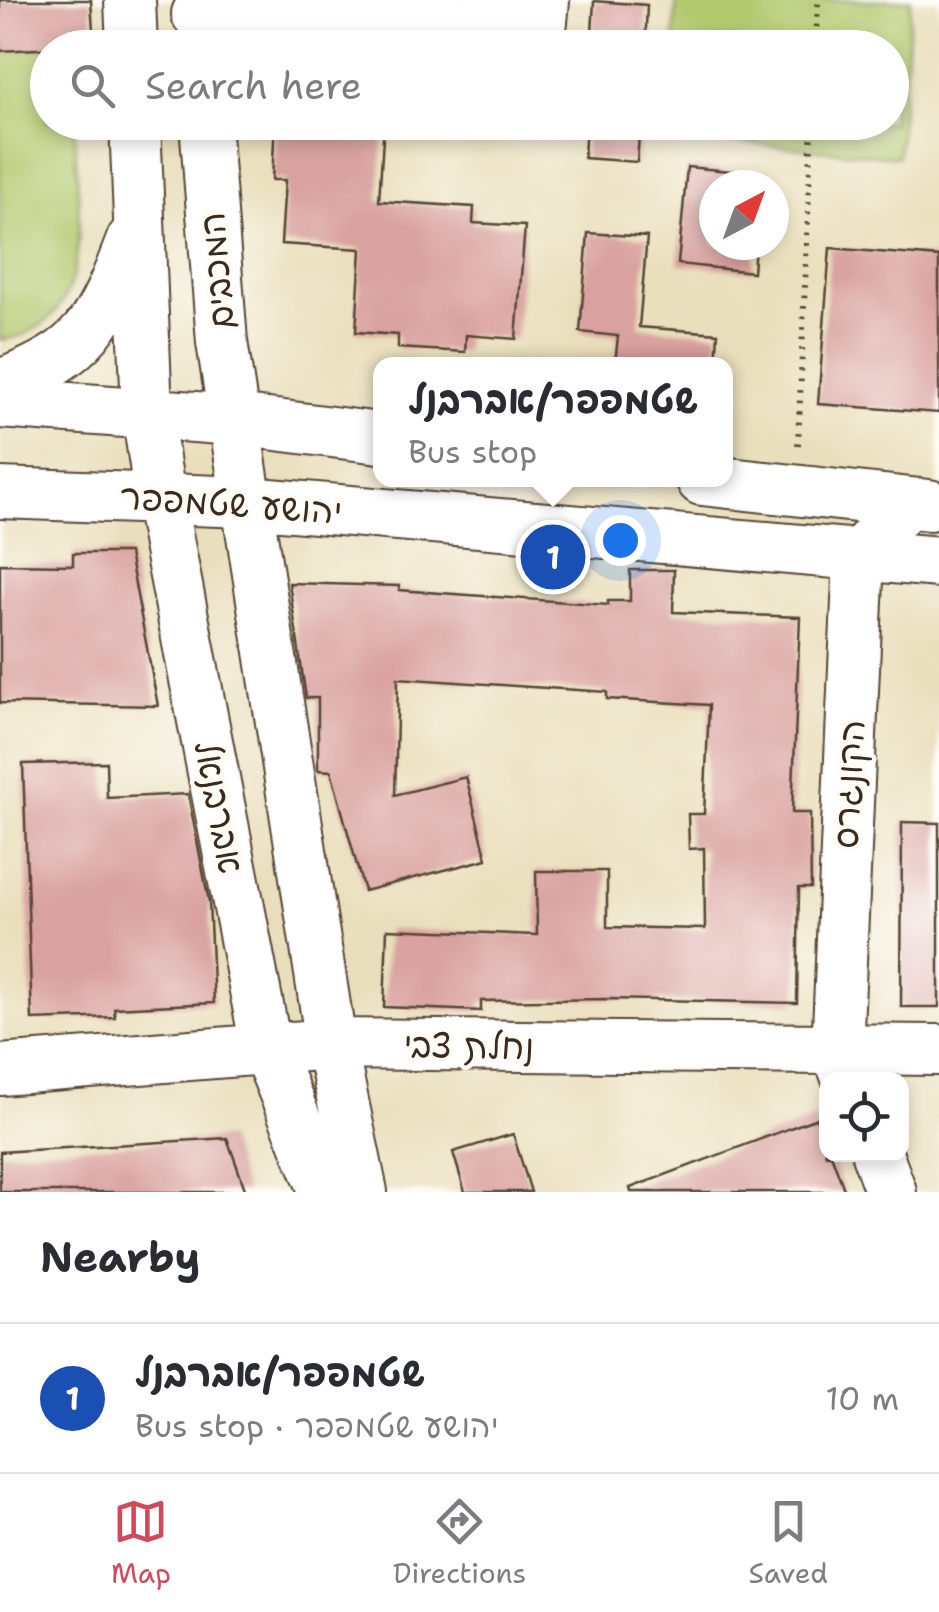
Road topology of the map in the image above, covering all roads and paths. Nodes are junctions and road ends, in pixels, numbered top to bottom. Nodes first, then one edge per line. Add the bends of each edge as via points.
1 (130, 0) edge
2 (544, 0) edge
3 (818, 0) edge
4 (198, 20) edge
5 (131, 30) edge
6 (817, 30) edge
7 (136, 140) edge
8 (206, 140) edge
9 (811, 140) edge
10 (139, 222) junction
11 (0, 385) edge
12 (0, 403) edge
13 (147, 412) junction
14 (236, 420) junction
15 (373, 437) edge
16 (733, 484) edge
17 (796, 492) junction
18 (0, 493) edge
19 (160, 498) junction
20 (246, 502) junction
21 (922, 505) edge
22 (859, 556) junction
23 (939, 562) edge
24 (331, 1044) junction
25 (266, 1047) junction
26 (939, 1050) edge
27 (842, 1065) edge
28 (0, 1070) edge
29 (880, 1162) edge
30 (324, 1192) edge
31 (362, 1192) edge
32 (892, 1192) edge

1 - 5 street
2 - 4 street via 542,22
3 - 6 path
7 - 10 street, המכבים
8 - 14 street, המכבים via 222,342
9 - 17 path
10 - 11 street via 108,303 85,337 62,358
10 - 13 street, המכבים
12 - 13 street
13 - 14 street
13 - 19 street, אברבנאל
14 - 15 street
14 - 20 street, אברבנאל
16 - 17 street
17 - 21 street
18 - 19 street, יהושע שטמפפר
19 - 20 street, יהושע שטמפפר
19 - 25 street, אברבנאל
20 - 22 street, יהושע שטמפפר
20 - 24 street, אברבנאל
21 - 22 street
22 - 23 street, יהושע שטמפפר
22 - 27 street, הקונגרס
24 - 25 street, נחלת צבי
24 - 27 street, נחלת צבי
24 - 31 street, אברבנאל
25 - 28 street, נחלת צבי
25 - 30 street, אברבנאל
26 - 27 street, נחלת צבי
29 - 32 street

